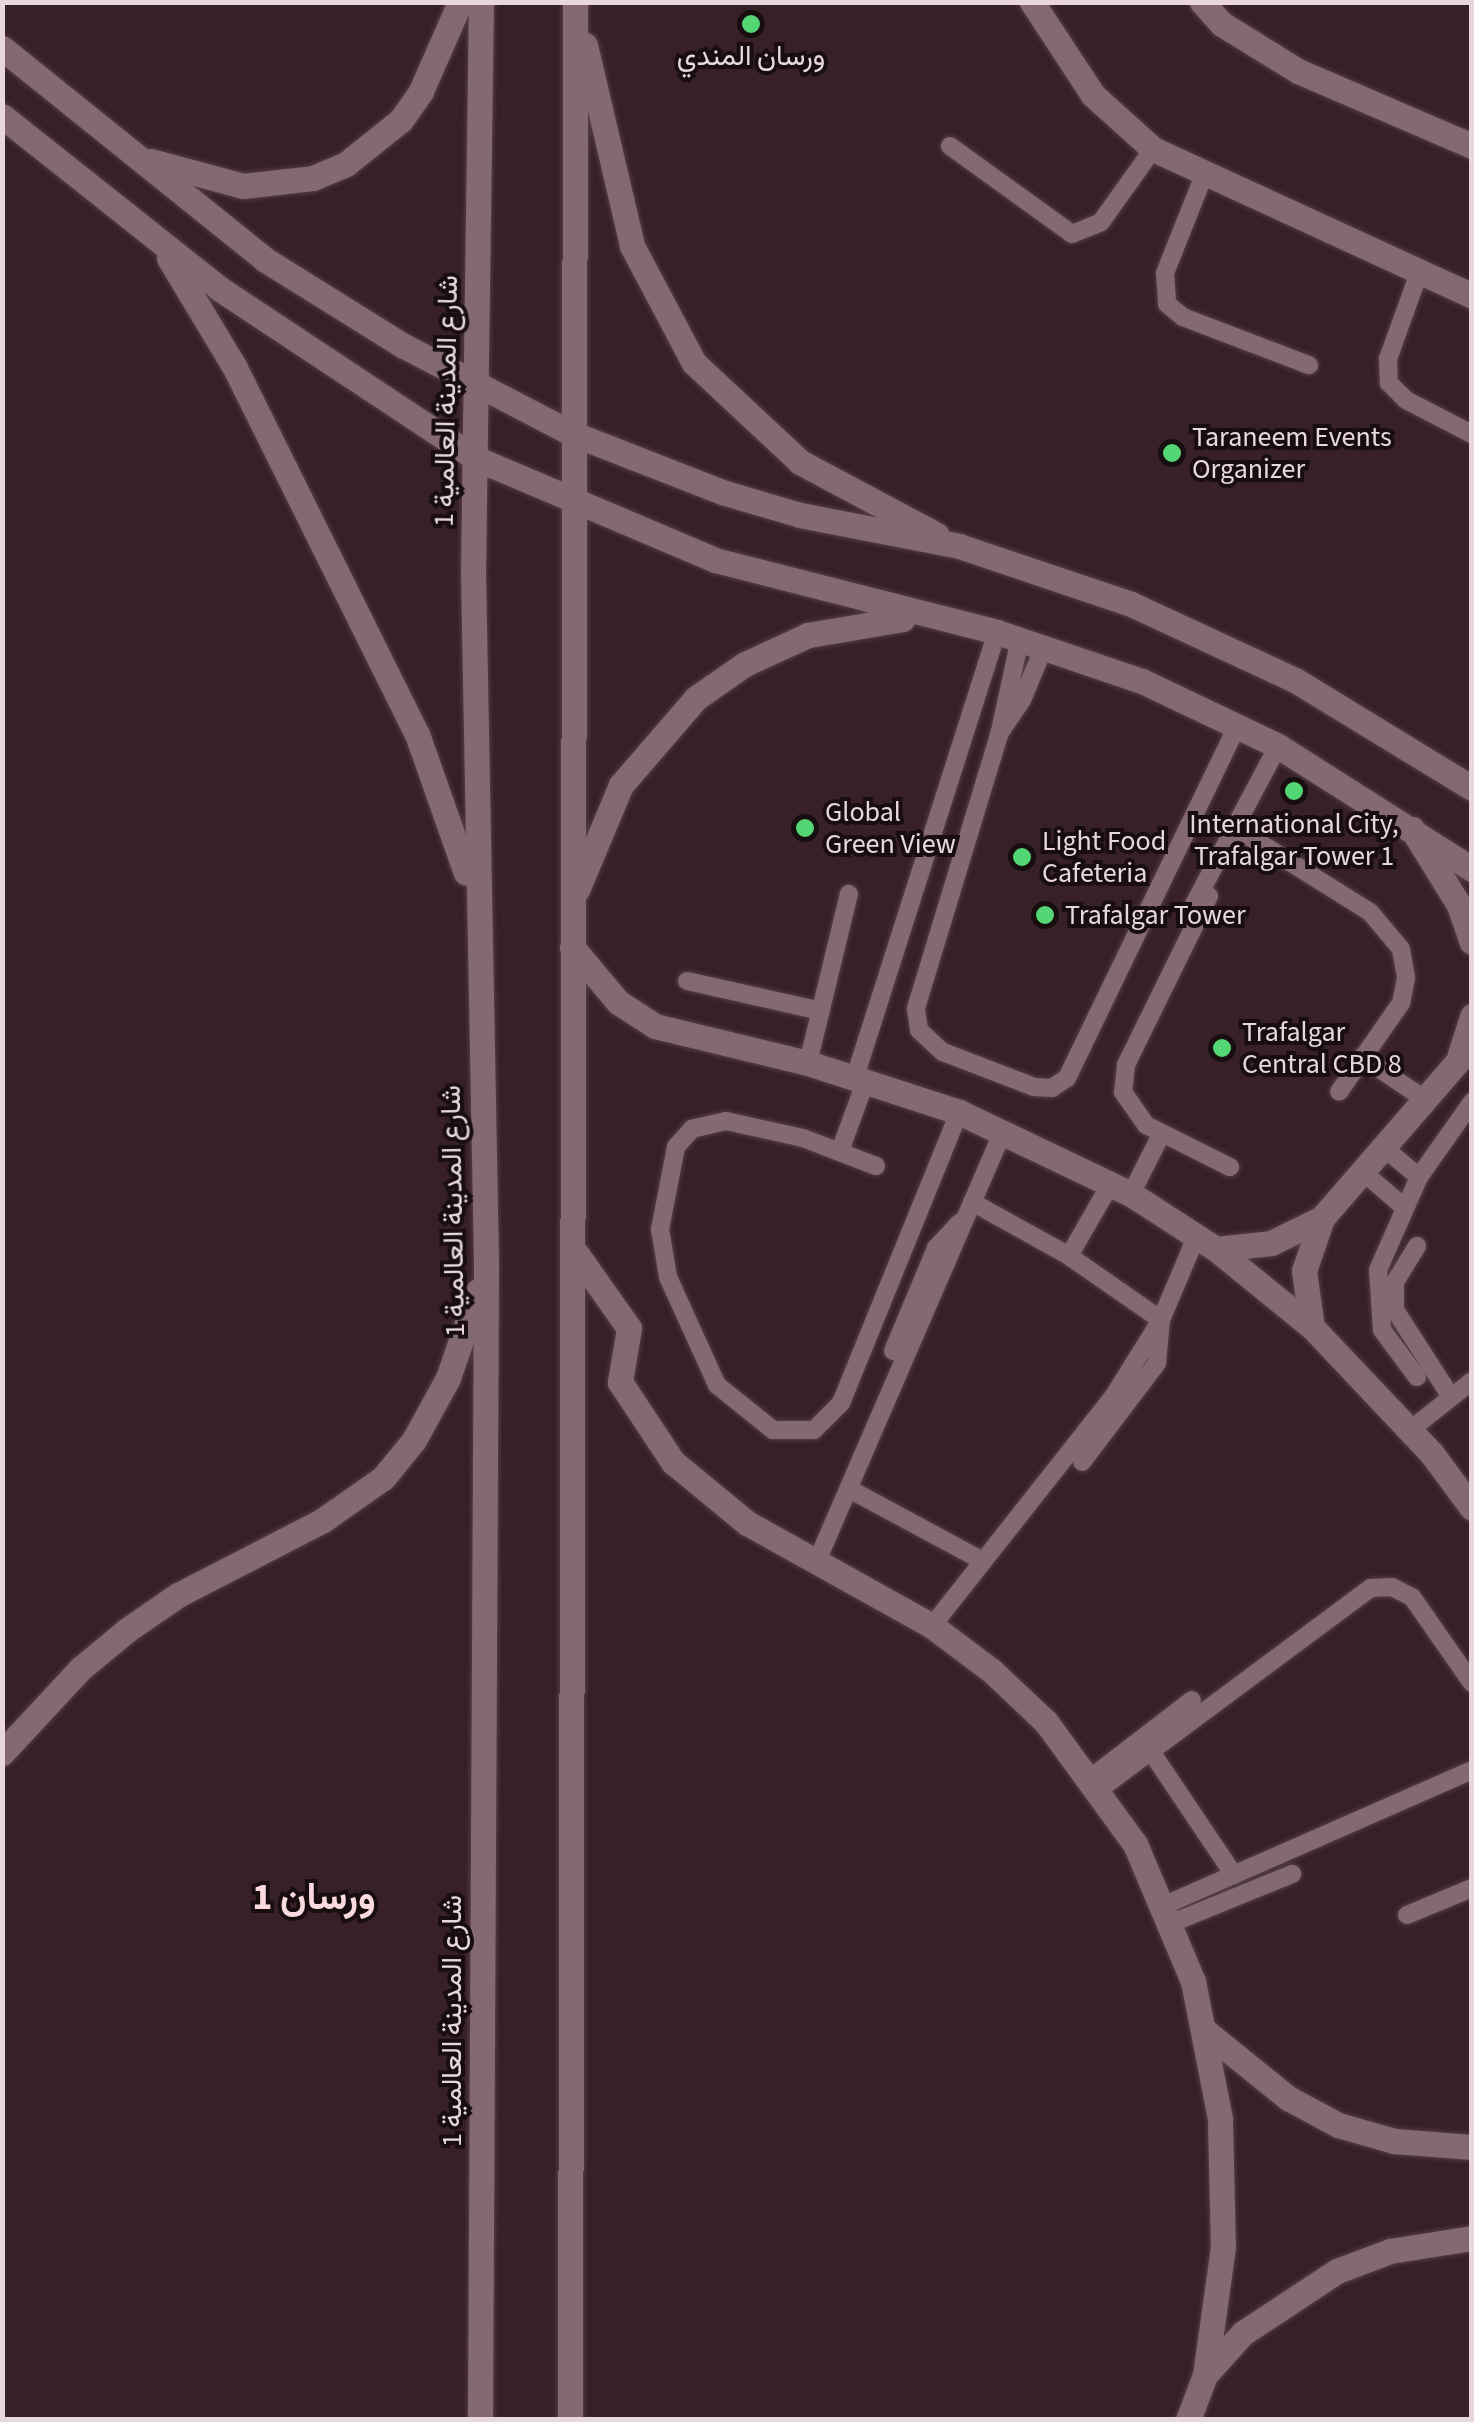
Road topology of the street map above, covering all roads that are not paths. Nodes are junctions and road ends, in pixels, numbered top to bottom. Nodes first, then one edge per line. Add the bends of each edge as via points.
1 (460, 2) edge
2 (481, 2) edge
3 (576, 2) edge
4 (1032, 2) edge
5 (1202, 2) edge
6 (2, 48) edge
7 (2, 116) edge
8 (950, 146) dead end
9 (1472, 146) edge
10 (1153, 148) junction
11 (136, 156) junction
12 (1204, 175) junction
13 (158, 241) junction
14 (1420, 270) junction
15 (1472, 296) edge
16 (1309, 365) dead end
17 (477, 384) junction
18 (571, 433) junction
19 (1472, 434) edge
20 (475, 458) junction
21 (570, 503) junction
22 (960, 546) junction
23 (940, 617) junction
24 (1020, 639) junction
25 (1238, 725) junction
26 (1278, 746) junction
27 (1472, 788) edge
28 (1234, 826) junction
29 (1412, 829) junction
30 (1472, 870) edge
31 (849, 894) dead end
32 (1208, 896) dead end
33 (571, 909) junction
34 (477, 925) junction
35 (1472, 942) edge
36 (572, 947) junction
37 (687, 982) dead end
38 (1152, 984) dead end
39 (821, 1011) junction
40 (1472, 1016) edge
41 (1466, 1049) edge
42 (1362, 1057) junction
43 (808, 1064) junction
44 (860, 1078) junction
45 (1339, 1092) dead end
46 (1423, 1098) junction
47 (1472, 1102) edge
48 (959, 1112) junction
49 (1003, 1131) junction
50 (1162, 1133) junction
51 (1383, 1147) junction
52 (840, 1151) junction
53 (876, 1166) dead end
54 (1230, 1166) dead end
55 (1363, 1172) junction
56 (1419, 1177) junction
57 (1121, 1189) junction
58 (1404, 1206) junction
59 (968, 1211) junction
60 (1322, 1218) junction
61 (1206, 1243) junction
62 (1417, 1246) dead end
63 (576, 1252) junction
64 (1069, 1256) junction
65 (486, 1262) junction
66 (1160, 1320) junction
67 (1312, 1327) junction
68 (893, 1351) dead end
69 (1417, 1377) dead end
70 (1472, 1381) edge
71 (1451, 1396) junction
72 (1410, 1430) junction
73 (1082, 1462) dead end
74 (850, 1490) junction
75 (1472, 1508) edge
76 (817, 1561) junction
77 (983, 1561) junction
78 (932, 1626) junction
79 (1472, 1683) edge
80 (1192, 1700) dead end
81 (2, 1753) edge
82 (1152, 1753) junction
83 (1472, 1770) edge
84 (1096, 1783) junction
85 (1292, 1874) dead end
86 (1234, 1875) junction
87 (1472, 1888) edge
88 (1169, 1914) junction
89 (1407, 1915) dead end
90 (1205, 2032) junction
91 (1472, 2146) edge
92 (1472, 2238) edge
93 (1205, 2375) junction
94 (480, 2420) edge
95 (570, 2420) edge
96 (1188, 2420) edge

1 - 11 street via 401,120 346,164 313,178 242,186
2 - 17 street, شارع المدينة العالمية 1
3 - 18 street
3 - 22 street via 632,246 694,362 800,462
4 - 10 street via 1092,95
5 - 9 street via 1222,24 1298,71
6 - 11 street
7 - 13 street
8 - 10 lane via 1072,234 1101,222
10 - 12 street
11 - 17 street via 305,287
12 - 14 street
12 - 16 lane via 1162,284 1167,304 1183,317
13 - 20 street via 283,334
13 - 34 street via 235,368 417,734 454,828
14 - 15 street
14 - 19 lane via 1388,358 1389,383 1406,400
17 - 18 street
17 - 20 street, شارع المدينة العالمية 1
18 - 21 street
18 - 22 street via 768,506
20 - 21 street
20 - 34 street, شارع المدينة العالمية 1
21 - 23 street via 715,560
21 - 33 street
22 - 27 street via 1214,640 1374,725
23 - 24 street
23 - 33 street via 870,621 808,635 715,683 663,729 622,785
24 - 25 street
24 - 25 lane via 999,735 916,1020 933,1046 1042,1088 1060,1084
24 - 44 lane
25 - 26 street
26 - 28 lane
26 - 29 street
28 - 38 lane
28 - 42 lane via 1370,912 1393,935 1405,992
29 - 30 street
29 - 35 street via 1460,905
31 - 39 lane
32 - 50 lane via 1122,1078 1127,1105
33 - 36 street
34 - 65 street, شارع المدينة العالمية 1
36 - 43 street via 618,1002 656,1026
36 - 63 street
37 - 39 lane
39 - 43 lane
40 - 41 street
41 - 46 street
42 - 45 lane
42 - 46 lane
43 - 44 street
44 - 48 street
44 - 52 lane
46 - 51 street
47 - 56 lane
48 - 49 street
48 - 52 lane via 841,1403 825,1423 787,1434 733,1403 701,1362 663,1261 668,1174 682,1137 714,1121
49 - 57 street
49 - 59 lane
50 - 54 lane
50 - 57 lane
51 - 55 street
51 - 56 lane
52 - 53 lane
55 - 58 lane
55 - 60 street
56 - 58 lane
57 - 61 street
57 - 64 lane
58 - 69 lane via 1378,1270 1376,1310 1392,1347
59 - 64 lane
59 - 68 lane via 936,1248
59 - 74 lane
60 - 61 street via 1271,1243
60 - 67 street via 1304,1272
61 - 66 lane
61 - 67 street
62 - 71 lane via 1395,1282 1395,1310
63 - 76 street via 629,1328 620,1382 673,1462 747,1523
63 - 95 street
64 - 66 lane
65 - 81 street via 448,1378 414,1440 383,1478 323,1520 192,1587 127,1630 80,1669
65 - 94 street, شارع المدينة العالمية 1
66 - 73 lane via 1157,1363
66 - 77 lane via 1113,1397
67 - 72 street
70 - 71 lane
71 - 72 lane
72 - 75 street
74 - 76 lane
74 - 77 lane
76 - 78 street
77 - 78 lane
78 - 84 street via 992,1670
79 - 82 lane via 1412,1597 1392,1587 1372,1588
80 - 84 lane
82 - 84 lane
82 - 86 lane
83 - 86 lane
84 - 88 street
85 - 88 lane
86 - 88 lane
87 - 89 lane
88 - 90 street
90 - 91 street via 1288,2098 1338,2125 1394,2141
90 - 93 street via 1224,2182 1223,2247
92 - 93 street via 1390,2251 1337,2270 1243,2334
93 - 96 street

